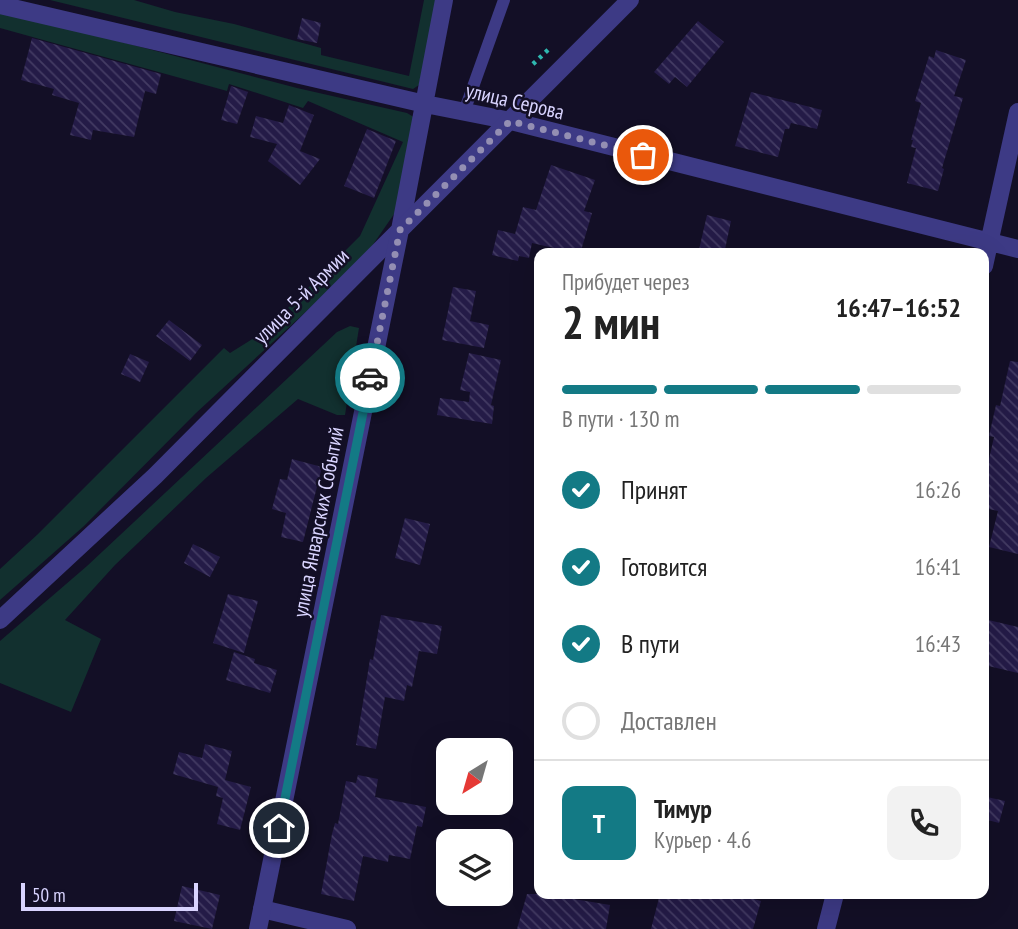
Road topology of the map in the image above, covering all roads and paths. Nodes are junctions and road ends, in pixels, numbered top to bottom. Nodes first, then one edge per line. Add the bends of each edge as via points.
1 (444, 0) edge
2 (504, 0) edge
3 (631, 0) edge
4 (0, 5) edge
5 (425, 104) junction
6 (464, 112) junction
7 (1018, 112) edge
8 (510, 121) junction
9 (400, 230) junction
10 (989, 243) junction
11 (988, 248) edge
12 (1018, 249) edge
13 (0, 620) edge
14 (834, 899) edge
15 (262, 909) junction
16 (258, 929) edge
17 (347, 929) edge
18 (826, 929) edge

1 - 5 street, улица Январских Событий
2 - 6 lane
3 - 8 street, улица 5-й Армии
4 - 5 street, улица Серова
5 - 6 street, улица Серова
5 - 9 street, улица Январских Событий
6 - 8 street, улица Серова
7 - 10 street
8 - 9 street, улица 5-й Армии
8 - 10 street, улица Серова
9 - 13 street, улица 5-й Армии via 155,476
9 - 15 street, улица Январских Событий
10 - 11 street
10 - 12 street, улица Серова
14 - 18 street
15 - 16 street, улица Январских Событий
15 - 17 street

